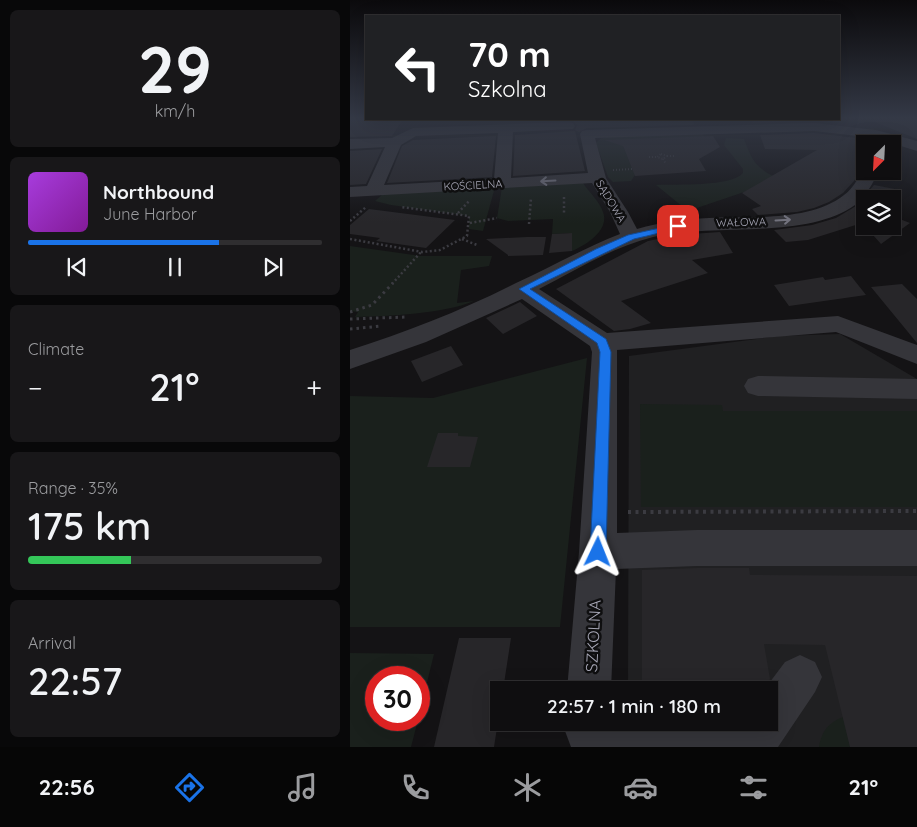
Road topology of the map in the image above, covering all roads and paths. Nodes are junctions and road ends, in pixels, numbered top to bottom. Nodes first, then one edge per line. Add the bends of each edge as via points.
1 (390, 153) edge
2 (504, 153) edge
3 (594, 153) edge
4 (661, 154) joint
5 (667, 156) junction
6 (676, 156) dead end
7 (648, 157) dead end
8 (657, 157) junction
9 (663, 159) junction
10 (666, 164) dead end
11 (633, 169) dead end
12 (601, 174) junction
13 (865, 180) edge
14 (502, 184) junction
15 (378, 190) junction
16 (350, 192) edge
17 (475, 195) dead end
18 (564, 197) dead end
19 (524, 198) dead end
20 (368, 205) dead end
21 (401, 207) dead end
22 (372, 208) dead end
23 (363, 210) junction
24 (457, 213) junction
25 (564, 214) dead end
26 (497, 218) dead end
27 (351, 222) edge
28 (470, 223) junction
29 (529, 224) dead end
30 (631, 237) junction
31 (350, 239) edge
32 (462, 239) junction
33 (477, 245) dead end
34 (422, 252) junction
35 (523, 289) junction
36 (350, 312) edge
37 (415, 316) dead end
38 (350, 320) edge
39 (602, 342) junction
40 (917, 356) edge
41 (350, 360) edge
42 (758, 386) dead end
43 (917, 389) edge
44 (917, 511) edge
45 (627, 512) dead end
46 (917, 548) edge
47 (598, 552) junction
48 (800, 677) dead end
49 (590, 681) edge
50 (611, 731) edge
51 (764, 733) edge

1 - 15 street via 375,185
2 - 14 street
3 - 12 street, SĄDOWA
4 - 5 path
4 - 8 path
5 - 6 path
5 - 9 path
7 - 8 path
8 - 9 path
9 - 10 path
11 - 12 path
12 -> 14 street, KOŚCIELNA
12 - 30 street, SĄDOWA
30 -> 13 street, WAŁOWA via 708,223 794,220 845,203
14 - 15 street, KOŚCIELNA
15 - 16 street, KOŚCIELNA
17 - 24 path
18 - 25 path
19 - 29 path via 532,198
20 - 23 path
21 - 24 path
22 - 23 path
23 - 27 path
24 - 28 path via 469,216
26 - 28 path
28 - 32 path via 467,236
30 - 35 street, WAŁOWA
31 - 34 path
32 - 33 path
32 - 34 path via 440,250
34 - 36 path via 372,306
35 - 39 street
35 - 41 street, WAŁOWA via 432,331
37 - 38 path
39 - 40 street via 838,324
39 - 47 street, SZKOLNA via 605,352
42 - 43 street
44 - 45 path
46 - 47 street via 697,548
47 - 49 street, SZKOLNA
48 - 51 street
50 - 51 street via 625,736

